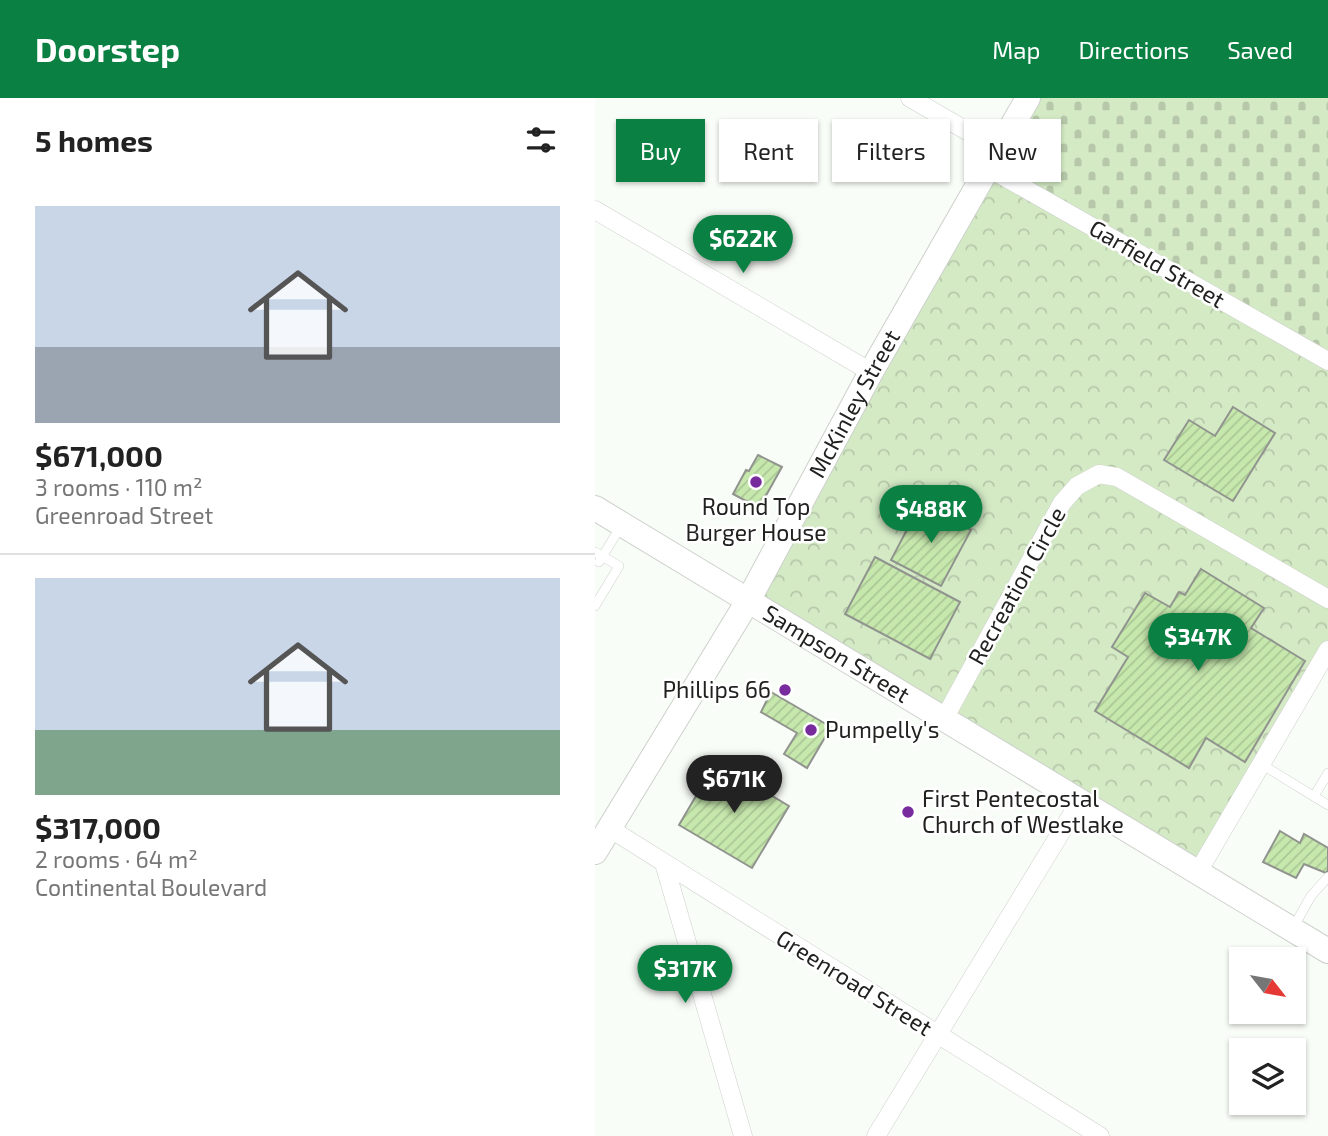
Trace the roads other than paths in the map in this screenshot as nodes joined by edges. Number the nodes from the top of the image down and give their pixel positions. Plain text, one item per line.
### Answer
1 (909, 98) edge
2 (1028, 98) edge
3 (1015, 119) edge
4 (964, 138) edge
5 (978, 182) edge
6 (1032, 182) edge
7 (595, 210) edge
8 (1328, 361) edge
9 (870, 372) junction
10 (595, 508) edge
11 (622, 525) junction
12 (599, 556) edge
13 (1328, 599) edge
14 (748, 601) junction
15 (595, 606) edge
16 (1328, 650) edge
17 (944, 719) junction
18 (1261, 764) junction
19 (1328, 773) edge
20 (1314, 796) junction
21 (1080, 801) junction
22 (1328, 805) edge
23 (609, 828) junction
24 (595, 852) edge
25 (664, 863) junction
26 (1198, 872) junction
27 (1328, 877) edge
28 (1292, 929) junction
29 (1328, 951) edge
30 (938, 1036) junction
31 (743, 1136) edge
32 (877, 1136) edge
33 (1100, 1136) edge

1 - 4 street, Garfield Street
2 - 3 main road, McKinley Street
5 - 9 main road, McKinley Street
6 - 8 street, Garfield Street
7 - 9 street
9 - 14 main road, McKinley Street
10 - 11 main road, Sampson Street
11 - 12 lane
11 - 14 main road, Sampson Street
12 - 15 lane
13 - 17 street, Recreation Circle
14 - 17 main road, Sampson Street
14 - 23 main road, McKinley Street
16 - 18 street
17 - 21 main road, Sampson Street
18 - 20 lane
18 - 26 street
19 - 20 lane
20 - 22 lane
21 - 26 main road, Sampson Street
21 - 30 street
23 - 24 main road, McKinley Street
23 - 25 street, Greenroad Street
25 - 30 street, Greenroad Street
25 - 31 street
26 - 28 main road, Sampson Street
27 - 28 lane
28 - 29 main road, Sampson Street
30 - 32 street
30 - 33 street, Greenroad Street

